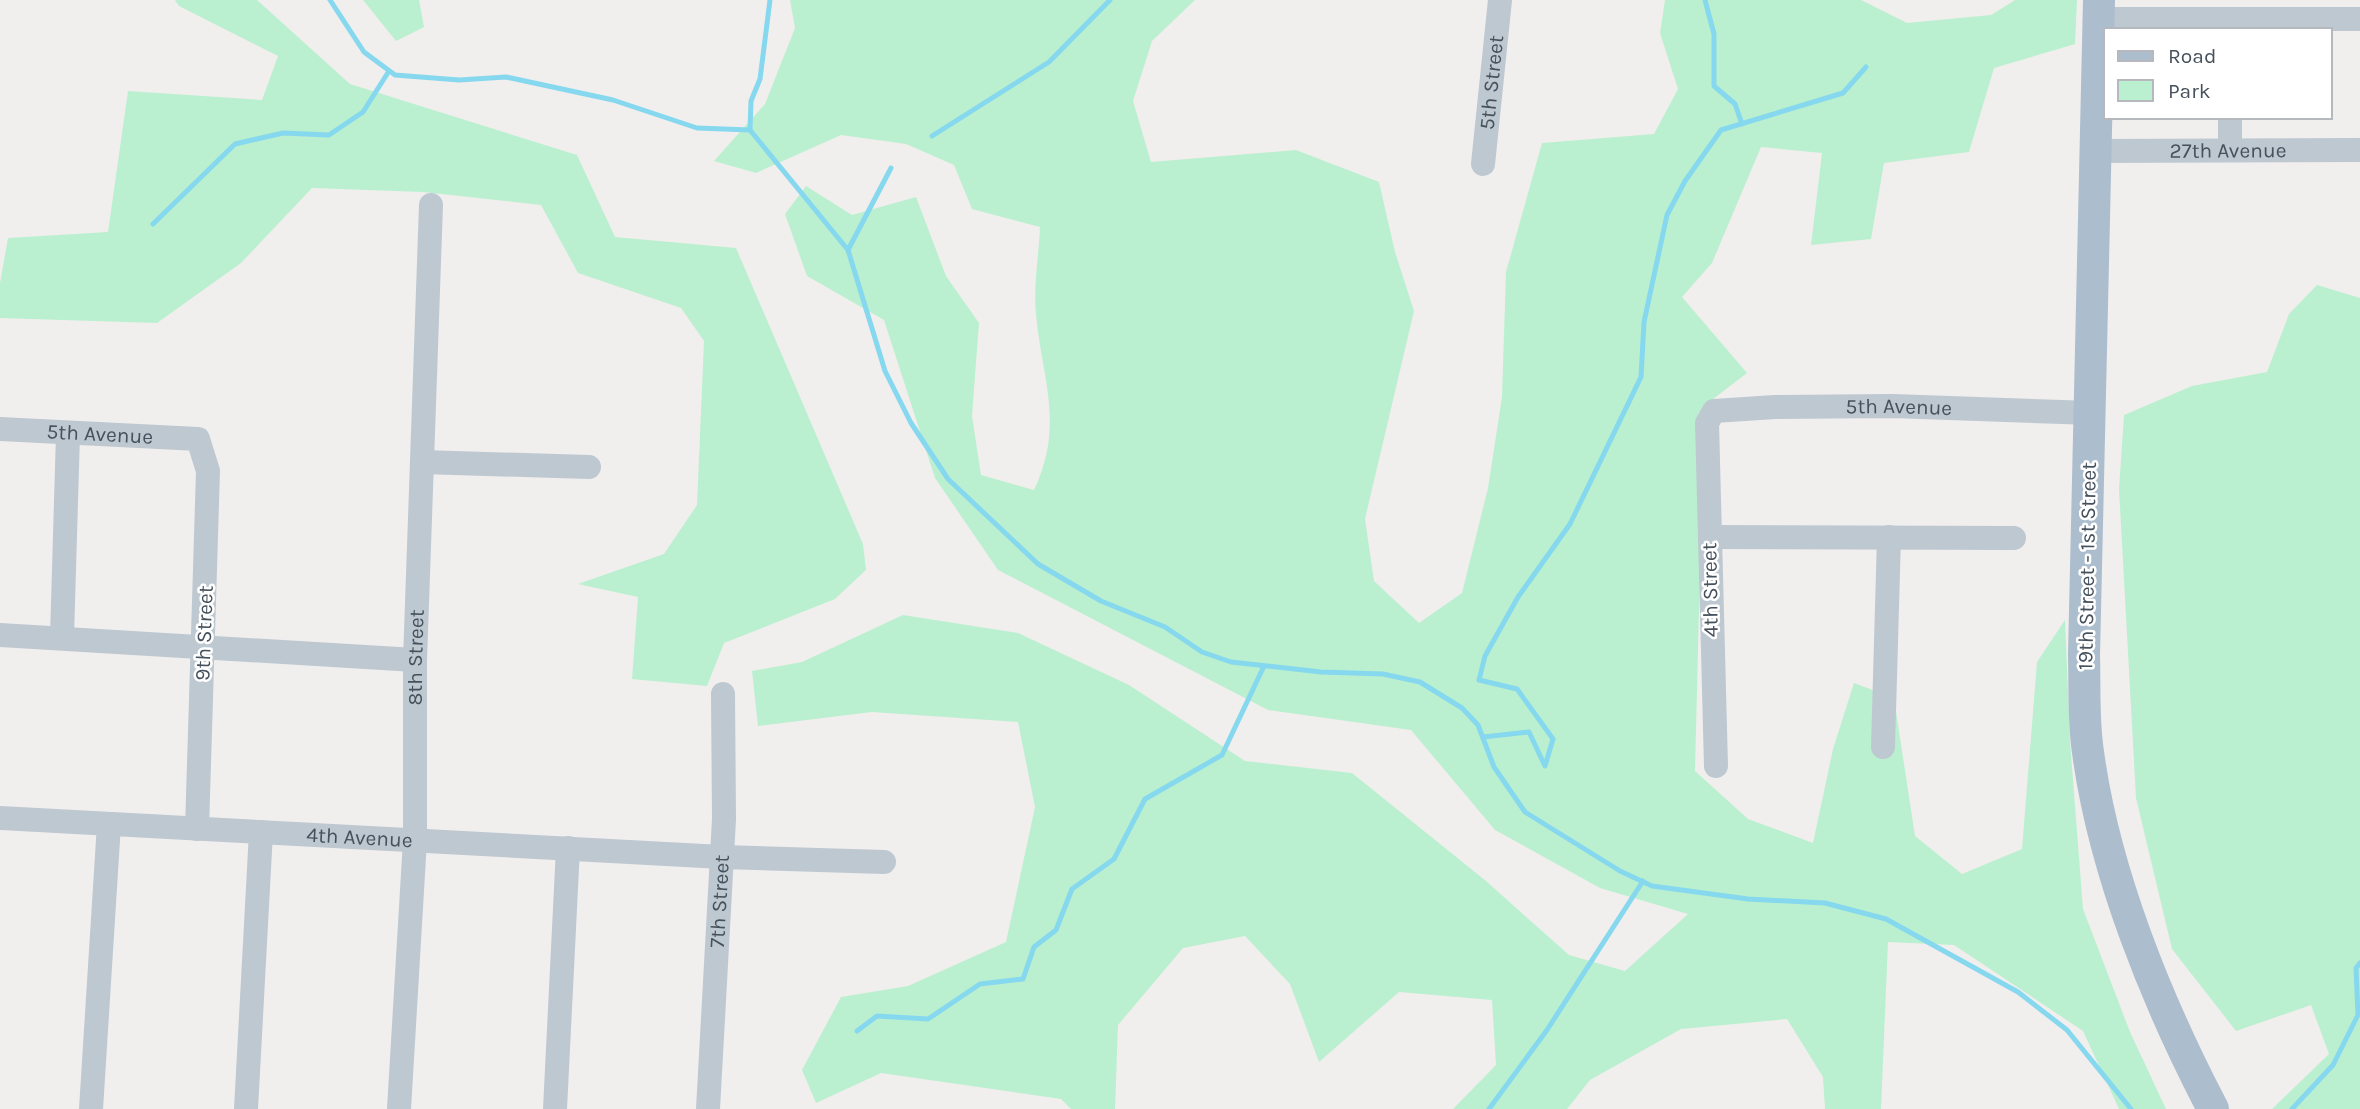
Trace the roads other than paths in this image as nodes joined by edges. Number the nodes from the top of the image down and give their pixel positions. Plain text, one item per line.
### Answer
1 (1500, 0) edge
2 (2099, 9) edge
3 (2231, 16) edge
4 (2360, 19) edge
5 (2230, 119) edge
6 (2230, 149) junction
7 (2360, 150) edge
8 (2097, 151) junction
9 (1483, 164) dead end
10 (430, 205) dead end
11 (2092, 413) junction
12 (1710, 416) joint
13 (0, 429) edge
14 (68, 434) junction
15 (198, 439) joint
16 (422, 462) junction
17 (589, 467) dead end
18 (1710, 537) junction
19 (1889, 537) junction
20 (2014, 538) dead end
21 (0, 635) edge
22 (62, 637) junction
23 (204, 649) junction
24 (415, 660) junction
25 (723, 694) dead end
26 (1883, 747) dead end
27 (1716, 765) dead end
28 (0, 818) edge
29 (109, 824) junction
30 (197, 829) junction
31 (261, 832) junction
32 (415, 839) junction
33 (568, 848) junction
34 (722, 857) junction
35 (884, 862) dead end
36 (91, 1109) edge
37 (246, 1109) edge
38 (399, 1109) edge
39 (555, 1109) edge
40 (708, 1109) edge
41 (2213, 1109) edge

1 - 9 street, 5th Street
2 - 3 street
2 - 8 main road, 19th Street - 1st Street
3 - 4 street
5 - 6 street
6 - 7 street, 27th Avenue
6 - 8 street, 27th Avenue
8 - 11 main road, 19th Street - 1st Street
10 - 16 street, 8th Street
11 - 12 street, 5th Avenue
11 - 41 main road, 19th Street - 1st Street
12 - 18 street, 4th Street
13 - 14 street, 5th Avenue
14 - 15 street, 5th Avenue
14 - 22 street
15 - 23 street, 9th Street
16 - 17 street
16 - 24 street, 8th Street
18 - 19 street
18 - 27 street, 4th Street
19 - 20 street
19 - 26 street
21 - 22 street
22 - 23 street
23 - 24 street
23 - 30 street, 9th Street
24 - 32 street, 8th Street
25 - 34 street, 7th Street
28 - 29 street, 4th Avenue
29 - 30 street, 4th Avenue
29 - 36 street
30 - 31 street, 4th Avenue
31 - 32 street, 4th Avenue
31 - 37 street
32 - 33 street, 4th Avenue
32 - 38 street, 8th Street
33 - 34 street, 4th Avenue
33 - 39 street
34 - 35 street, 4th Avenue
34 - 40 street, 7th Street

